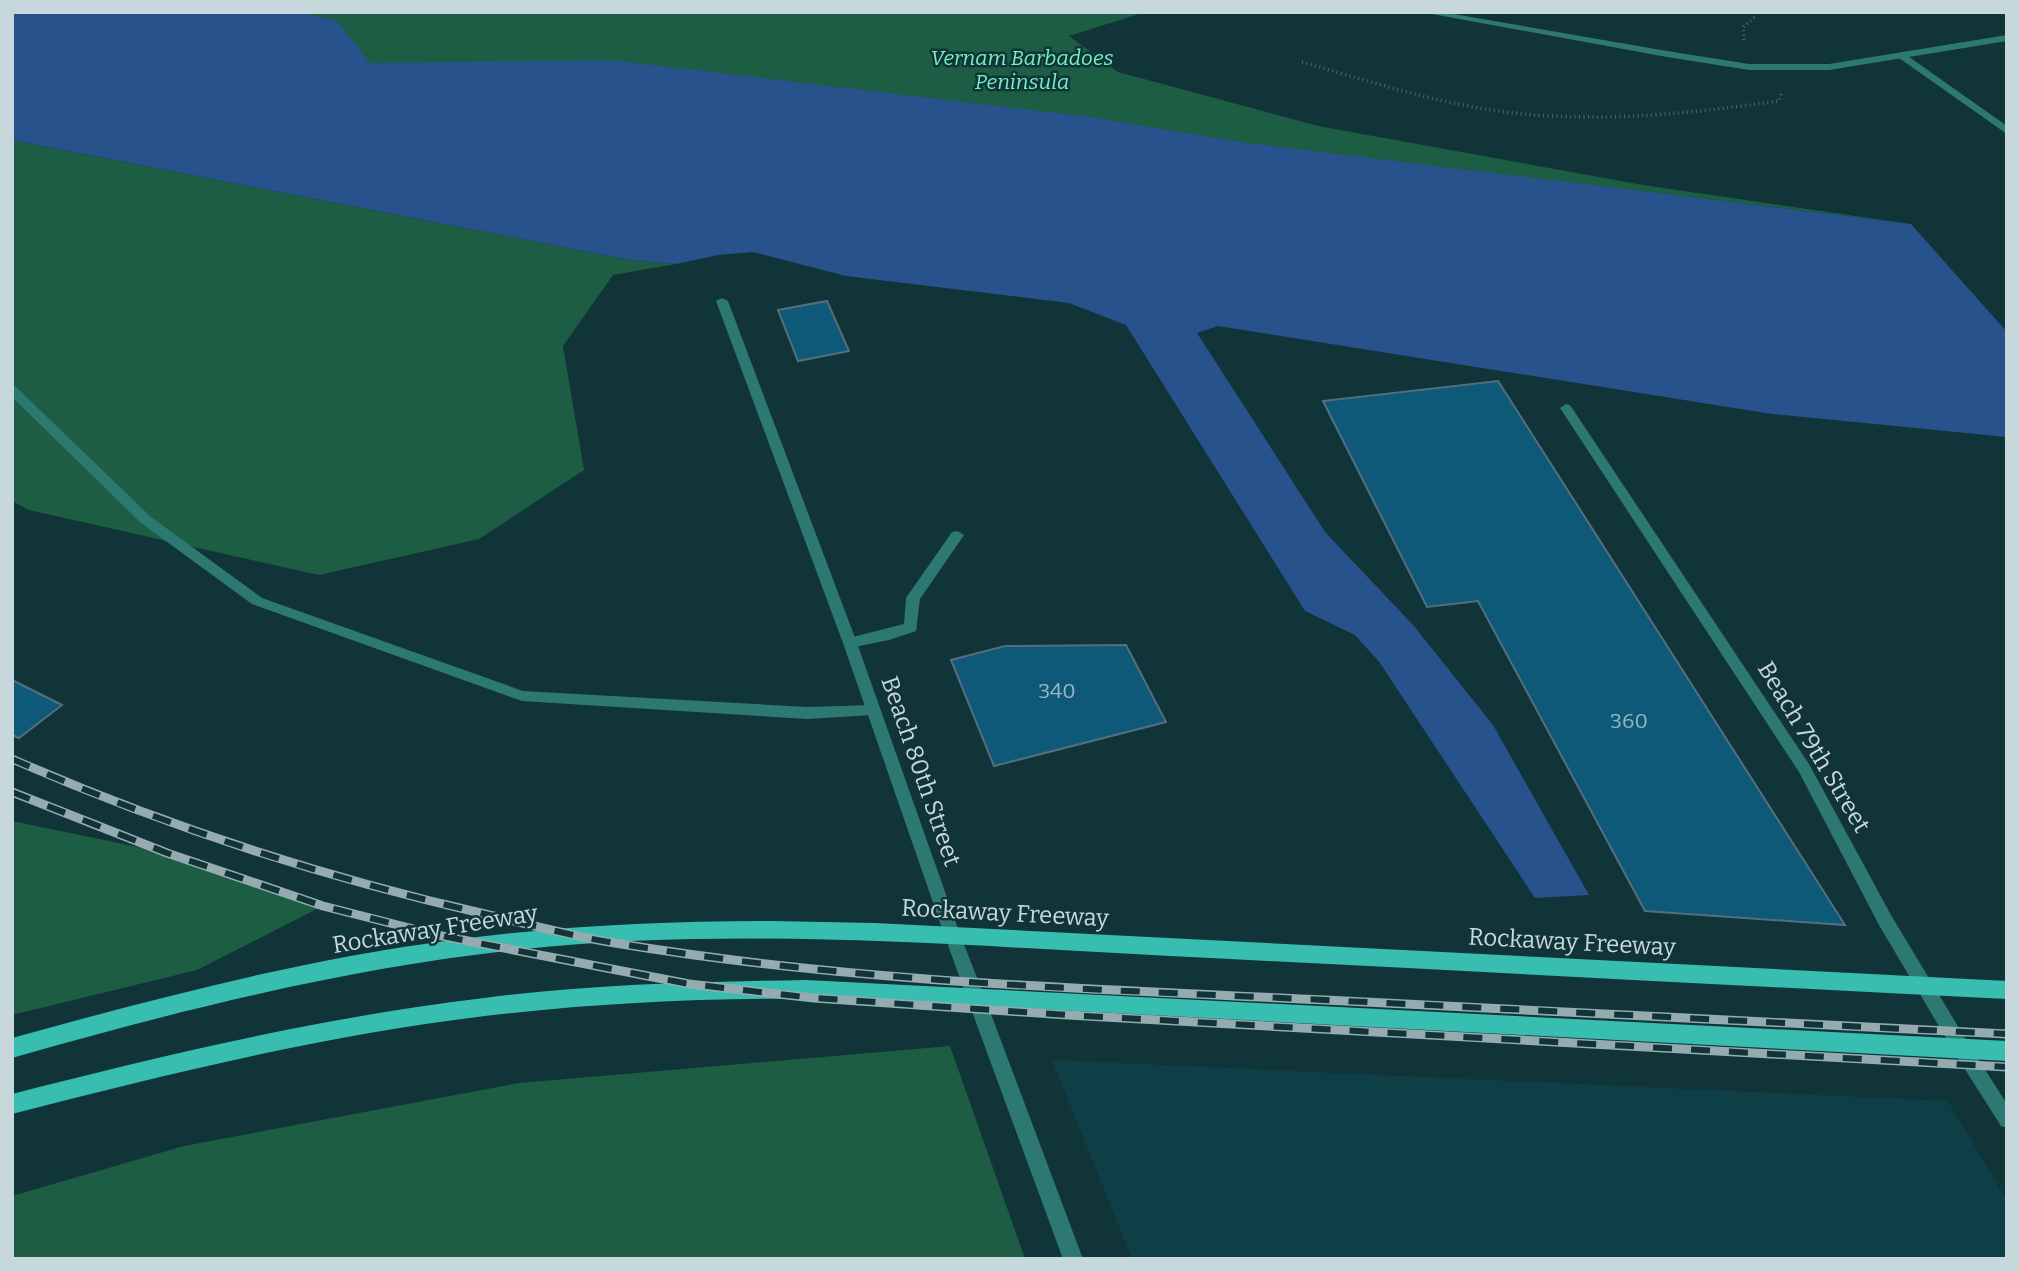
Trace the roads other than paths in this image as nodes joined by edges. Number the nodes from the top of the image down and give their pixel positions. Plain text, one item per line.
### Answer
1 (1425, 12) edge
2 (2006, 38) edge
3 (1902, 56) junction
4 (2007, 131) edge
5 (722, 301) dead end
6 (12, 390) edge
7 (1566, 408) dead end
8 (957, 535) dead end
9 (850, 643) junction
10 (873, 710) junction
11 (953, 937) junction
12 (1923, 986) junction
13 (2007, 989) edge
14 (975, 998) junction
15 (12, 1048) edge
16 (1962, 1049) junction
17 (2007, 1051) edge
18 (12, 1104) edge
19 (2007, 1120) edge
20 (1073, 1259) edge

1 - 3 street
2 - 3 street
3 - 4 street
5 - 9 street, Beach 80th Street
6 - 10 street
7 - 12 street, Beach 79th Street
8 - 9 street
9 - 10 street, Beach 80th Street
10 - 11 street, Beach 80th Street
11 - 12 main road, Rockaway Freeway
11 - 14 street, Beach 80th Street
11 - 15 main road, Rockaway Freeway
12 - 13 main road, Rockaway Freeway
12 - 16 street, Beach 79th Street
14 - 16 main road
14 - 18 main road
14 - 20 street, Beach 80th Street
16 - 17 main road
16 - 19 street, Beach 79th Street

